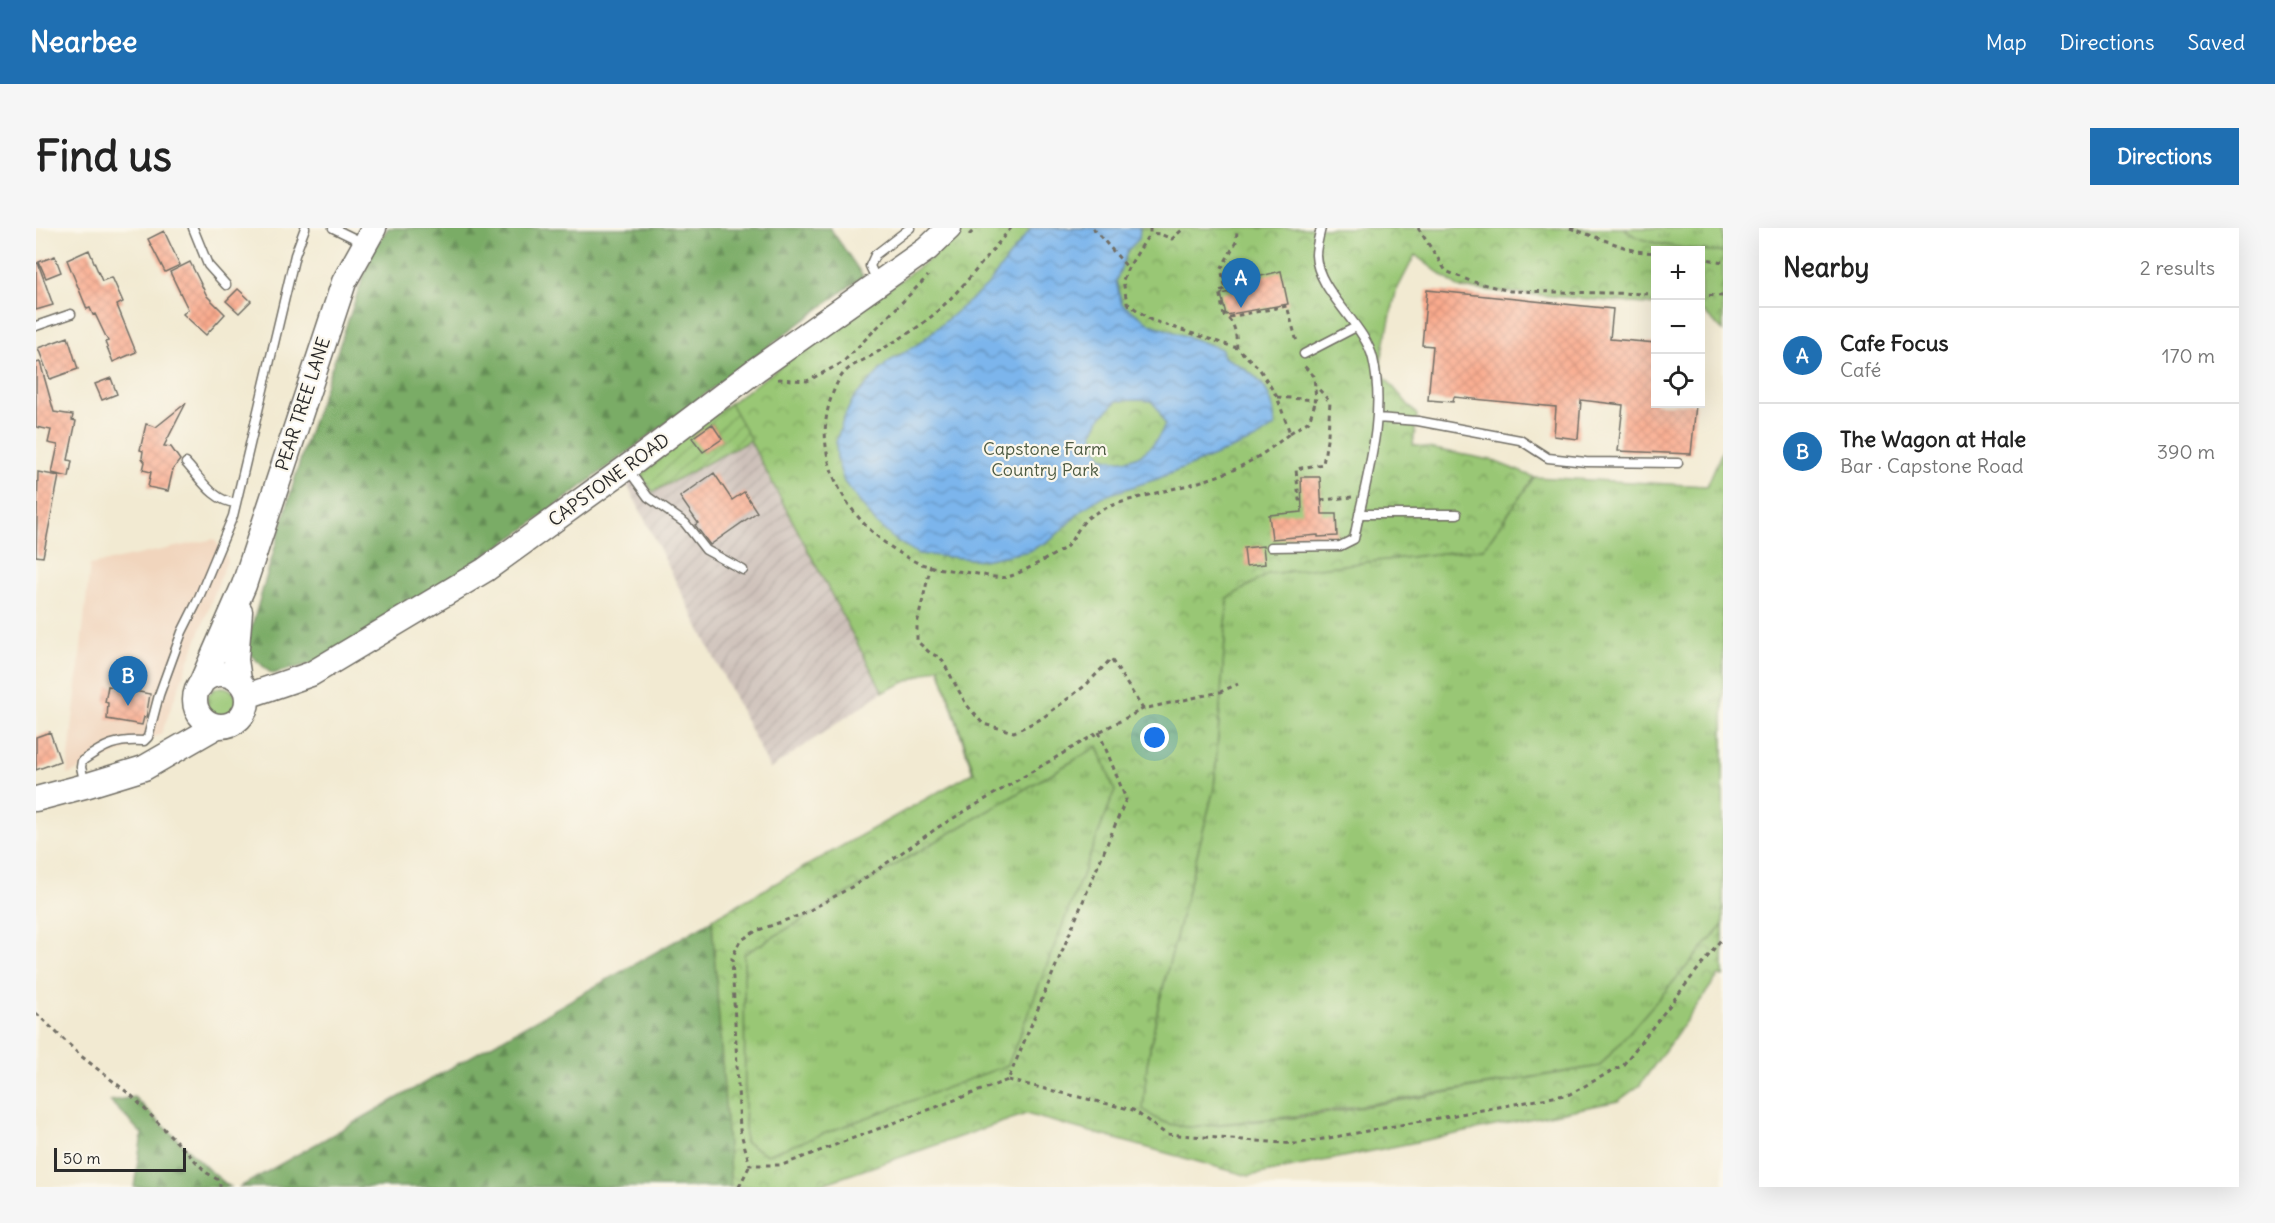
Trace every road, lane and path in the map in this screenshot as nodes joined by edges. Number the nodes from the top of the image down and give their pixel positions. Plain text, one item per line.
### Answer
1 (192, 228) edge
2 (305, 228) edge
3 (333, 228) edge
4 (910, 228) edge
5 (976, 228) edge
6 (1011, 228) edge
7 (1093, 228) edge
8 (1150, 228) edge
9 (1184, 228) edge
10 (1321, 228) edge
11 (1418, 228) edge
12 (1570, 228) edge
13 (1583, 228) edge
14 (1237, 231) dead end
15 (958, 232) edge
16 (1580, 232) junction
17 (1149, 233) junction
18 (369, 236) edge
19 (1651, 253) edge
20 (1705, 259) edge
21 (1723, 262) edge
22 (1128, 268) junction
23 (933, 270) dead end
24 (226, 285) dead end
25 (878, 285) junction
26 (1651, 294) edge
27 (1705, 295) edge
28 (1723, 296) edge
29 (71, 314) dead end
30 (1228, 317) junction
31 (36, 326) edge
32 (1356, 327) junction
33 (1298, 345) dead end
34 (1237, 348) junction
35 (1304, 354) dead end
36 (1303, 365) dead end
37 (757, 369) junction
38 (1315, 384) junction
39 (1277, 397) junction
40 (1316, 400) junction
41 (1377, 418) junction
42 (1290, 433) junction
43 (186, 463) dead end
44 (1678, 463) dead end
45 (626, 468) junction
46 (1362, 497) junction
47 (1301, 500) dead end
48 (1321, 500) dead end
49 (236, 503) junction
50 (1359, 514) junction
51 (1457, 514) dead end
52 (1271, 547) dead end
53 (931, 565) junction
54 (743, 570) dead end
55 (244, 585) junction
56 (1238, 684) dead end
57 (243, 688) junction
58 (197, 694) junction
59 (1143, 709) junction
60 (217, 726) junction
61 (1099, 732) junction
62 (157, 762) junction
63 (85, 786) junction
64 (36, 799) edge
65 (1723, 938) edge
66 (36, 1013) edge
67 (1008, 1080) junction
68 (750, 1165) junction
69 (220, 1187) edge
70 (739, 1187) edge

1 - 24 lane
2 - 49 lane
3 - 18 lane
4 - 25 lane
5 - 15 path
6 - 53 path
7 - 22 path
8 - 17 path
9 - 17 path
10 - 32 lane
11 - 26 path
12 - 16 path
13 - 16 path
14 - 30 path
15 - 25 street, CAPSTONE ROAD
16 - 19 path
17 - 22 path
18 - 55 street, PEAR TREE LANE
20 - 21 path
22 - 34 path
23 - 37 path
25 - 37 street, CAPSTONE ROAD
27 - 28 path
29 - 31 lane
30 - 33 path
30 - 34 path
32 - 35 lane
32 - 41 lane
34 - 39 path
36 - 38 path
37 - 45 street, CAPSTONE ROAD
38 - 40 path
38 - 47 path
39 - 40 path
39 - 42 path
40 - 42 path
41 - 44 lane
41 - 46 lane
42 - 53 path
43 - 49 lane
45 - 54 lane
45 - 57 street, CAPSTONE ROAD
46 - 48 path
46 - 50 lane
49 - 63 lane
50 - 51 lane
50 - 52 lane
53 - 59 path
55 - 57 street, PEAR TREE LANE
55 - 58 street, PEAR TREE LANE
56 - 59 path
57 - 58 street
57 - 60 street
58 - 60 street
58 - 62 street
59 - 61 path
60 - 62 street
61 - 67 path
61 - 68 path
62 - 63 street
63 - 64 street
65 - 67 path
66 - 69 path
67 - 68 path
68 - 70 path

